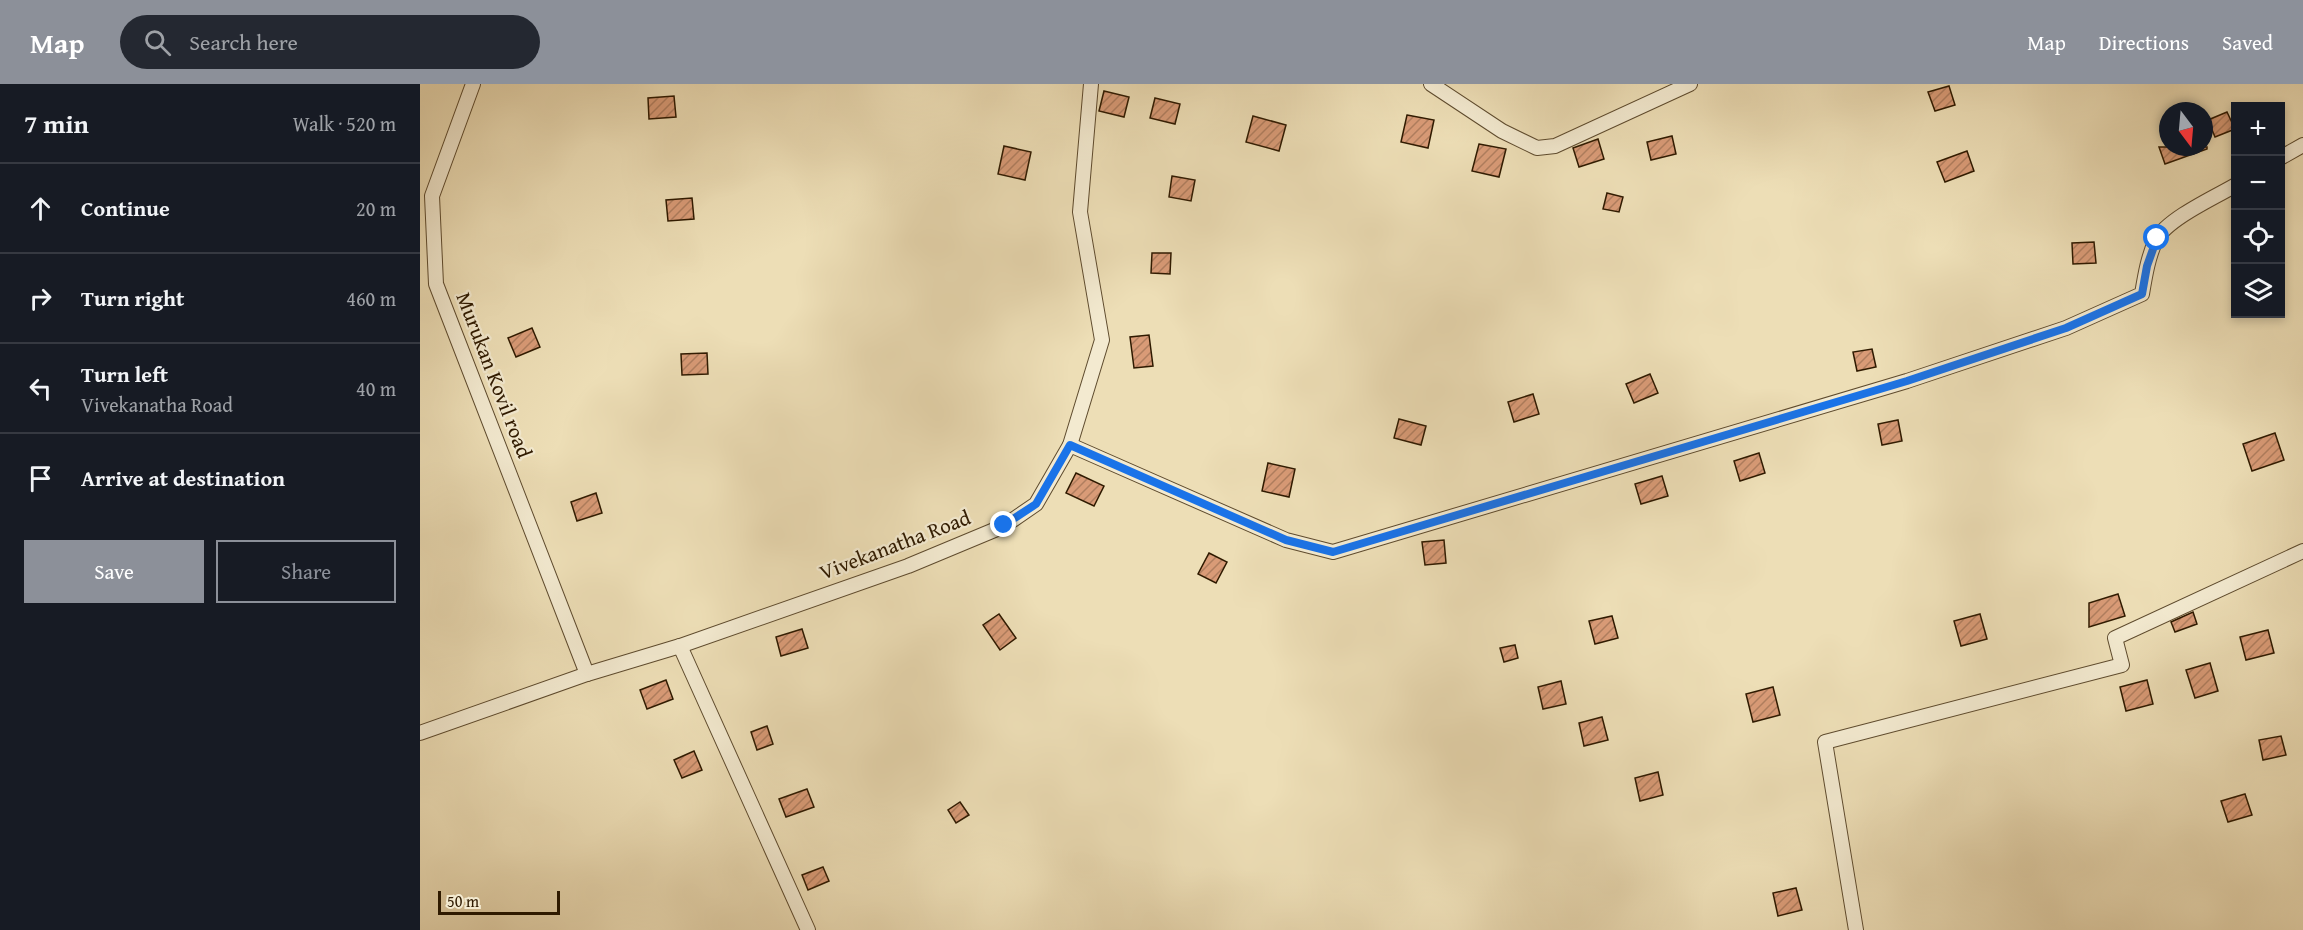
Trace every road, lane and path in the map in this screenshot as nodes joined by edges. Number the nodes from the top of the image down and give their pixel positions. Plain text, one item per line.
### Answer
1 (473, 84) edge
2 (1091, 84) edge
3 (1431, 84) edge
4 (1690, 84) edge
5 (2303, 145) edge
6 (2284, 156) edge
7 (2231, 187) edge
8 (1070, 445) junction
9 (2303, 551) edge
10 (680, 646) junction
11 (587, 674) junction
12 (420, 733) edge
13 (808, 930) edge
14 (1856, 930) edge

1 - 11 street, Murukan Kovil road
2 - 8 street, Vivekanatha Road
3 - 4 street
5 - 6 street
7 - 8 street
8 - 10 street, Vivekanatha Road
9 - 14 street
10 - 11 street, Vivekanatha Road
10 - 13 street
11 - 12 street, Vivekanatha Road

